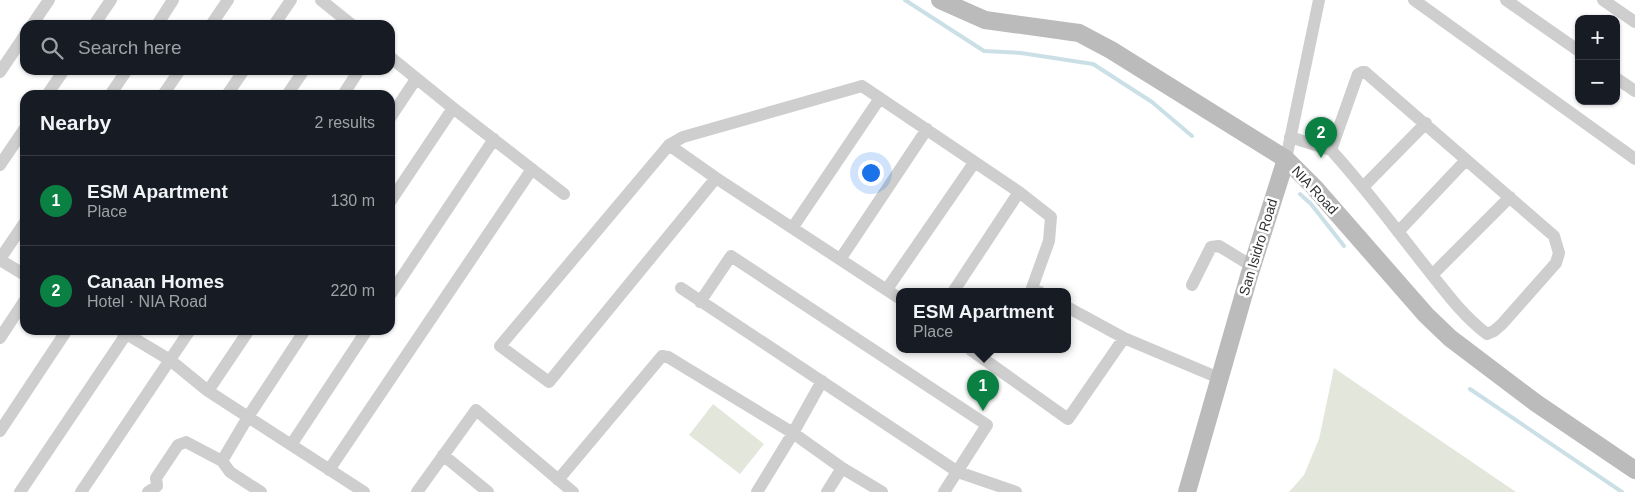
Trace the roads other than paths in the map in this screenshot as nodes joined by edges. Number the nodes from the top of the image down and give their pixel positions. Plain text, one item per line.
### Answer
1 (49, 0) edge
2 (111, 0) edge
3 (173, 0) edge
4 (228, 0) edge
5 (291, 0) edge
6 (321, 0) edge
7 (940, 0) edge
8 (1319, 0) edge
9 (1414, 0) edge
10 (1506, 0) edge
11 (1603, 0) edge
12 (35, 20) edge
13 (97, 20) edge
14 (160, 20) edge
15 (214, 20) edge
16 (277, 20) edge
17 (337, 20) edge
18 (1635, 22) edge
19 (20, 42) edge
20 (1575, 48) edge
21 (395, 61) edge
22 (0, 72) edge
23 (61, 75) edge
24 (124, 75) edge
25 (177, 75) edge
26 (241, 75) edge
27 (301, 75) edge
28 (356, 75) edge
29 (416, 79) junction
30 (1620, 81) edge
31 (50, 90) edge
32 (113, 90) edge
33 (166, 90) edge
34 (230, 90) edge
35 (290, 90) edge
36 (346, 90) edge
37 (1635, 91) edge
38 (880, 98) junction
39 (453, 108) junction
40 (395, 110) edge
41 (1426, 123) junction
42 (927, 129) junction
43 (20, 135) edge
44 (1290, 137) junction
45 (494, 139) junction
46 (669, 144) junction
47 (1331, 150) junction
48 (1634, 157) edge
49 (1286, 159) junction
50 (1466, 160) junction
51 (974, 163) junction
52 (0, 165) edge
53 (532, 169) junction
54 (716, 178) junction
55 (1364, 186) junction
56 (1019, 192) junction
57 (564, 194) dead end
58 (395, 195) edge
59 (1510, 197) junction
60 (793, 227) junction
61 (20, 230) edge
62 (1398, 232) junction
63 (841, 258) junction
64 (0, 260) edge
65 (1252, 266) junction
66 (20, 271) edge
67 (1432, 275) junction
68 (1192, 285) dead end
69 (395, 288) edge
70 (681, 288) dead end
71 (956, 288) edge
72 (1035, 288) edge
73 (887, 289) junction
74 (896, 296) edge
75 (700, 302) junction
76 (20, 308) edge
77 (1071, 309) edge
78 (64, 335) edge
79 (122, 335) edge
80 (131, 335) edge
81 (187, 335) edge
82 (245, 335) edge
83 (302, 335) edge
84 (364, 335) edge
85 (0, 338) edge
86 (1124, 338) junction
87 (984, 354) edge
88 (170, 360) junction
89 (1219, 378) junction
90 (822, 382) junction
91 (208, 391) junction
92 (248, 417) junction
93 (0, 431) edge
94 (793, 433) junction
95 (291, 445) junction
96 (443, 455) junction
97 (222, 461) junction
98 (842, 468) junction
99 (330, 470) junction
100 (1635, 470) edge
101 (958, 472) junction
102 (558, 480) junction
103 (157, 490) edge
104 (20, 492) edge
105 (81, 492) edge
106 (260, 492) edge
107 (364, 492) edge
108 (417, 492) edge
109 (488, 492) edge
110 (573, 492) edge
111 (757, 492) edge
112 (827, 492) edge
113 (882, 492) edge
114 (944, 492) edge
115 (1016, 492) edge
116 (1187, 492) edge

1 - 12 street
2 - 13 street
3 - 14 street
4 - 15 street
5 - 16 street
6 - 17 street
7 - 49 street, NIA Road
8 - 44 street, San Isidro Road
9 - 48 street
10 - 20 street
11 - 18 street
19 - 22 street
21 - 29 street
23 - 31 street
24 - 32 street
25 - 33 street
26 - 34 street
27 - 35 street
28 - 36 street
29 - 39 street
29 - 40 street
30 - 37 street
38 - 42 street
38 - 46 street
38 - 60 street
39 - 45 street
39 - 58 street
41 - 47 street
41 - 50 street
41 - 55 street
42 - 51 street
42 - 63 street
43 - 52 street
44 - 47 street
44 - 49 street, San Isidro Road
45 - 53 street
45 - 69 street
46 - 54 street
46 - 54 street
47 - 55 street
49 - 65 street, San Isidro Road
49 - 100 street, NIA Road
50 - 59 street
50 - 62 street
51 - 56 street
51 - 73 street
53 - 57 street
53 - 99 street
54 - 60 street
55 - 62 street
56 - 71 street
56 - 72 street
59 - 67 street
59 - 67 street
60 - 63 street
61 - 64 street
62 - 67 street
63 - 73 street
64 - 66 street
65 - 68 street
65 - 89 street, San Isidro Road
70 - 75 street
73 - 74 street
75 - 90 street
75 - 101 street
76 - 85 street
77 - 86 street
78 - 93 street
79 - 104 street
80 - 88 street
81 - 88 street
82 - 91 street
83 - 92 street
84 - 95 street
86 - 87 street
86 - 89 street
88 - 91 street
88 - 105 street
89 - 116 street, San Isidro Road
90 - 94 street
90 - 101 street
91 - 92 street
92 - 95 street
92 - 97 street
94 - 98 street
94 - 102 street
94 - 111 street
95 - 99 street
96 - 102 street
96 - 108 street
96 - 109 street
97 - 103 street
97 - 106 street
98 - 112 street
98 - 113 street
99 - 107 street
101 - 114 street
101 - 115 street
102 - 110 street

